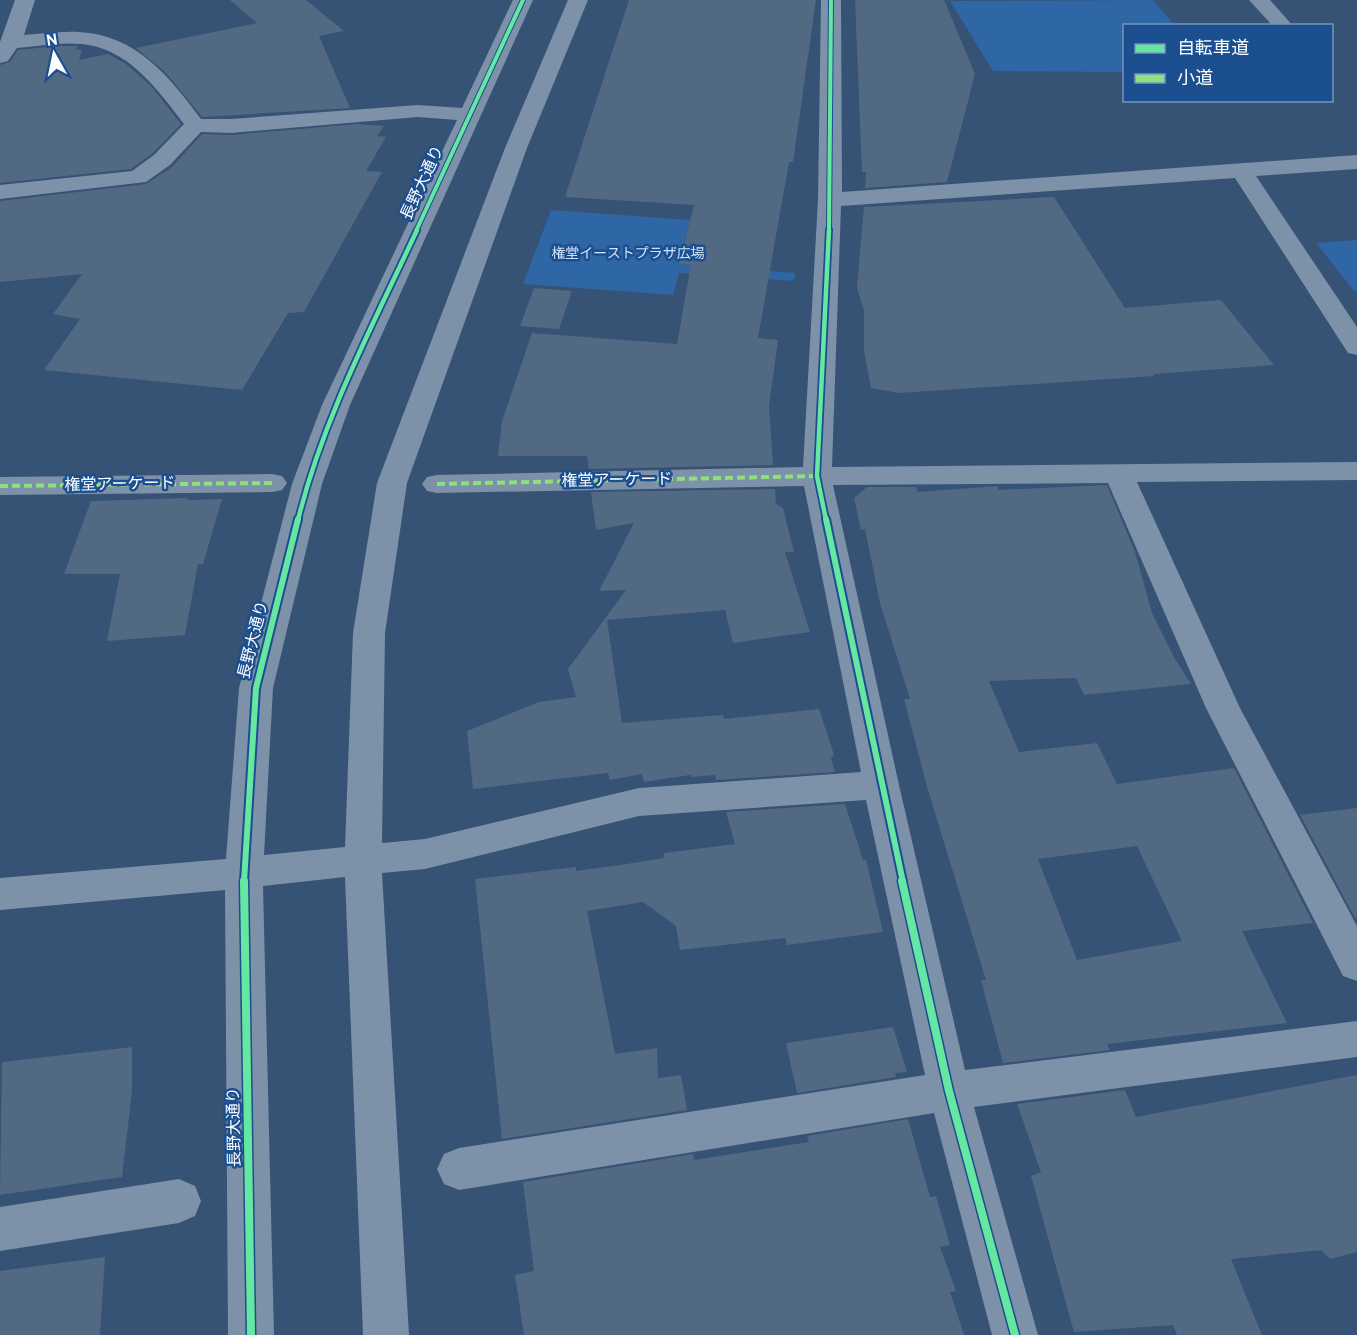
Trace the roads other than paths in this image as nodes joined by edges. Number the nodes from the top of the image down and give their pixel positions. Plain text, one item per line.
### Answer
1 (25, 0) edge
2 (523, 0) edge
3 (578, 0) edge
4 (831, 0) edge
5 (1259, 0) edge
6 (1282, 24) edge
7 (5, 51) edge
8 (469, 115) junction
9 (195, 125) junction
10 (1357, 162) edge
11 (1240, 170) junction
12 (0, 192) edge
13 (830, 200) junction
14 (1357, 347) edge
15 (1357, 471) edge
16 (1119, 474) junction
17 (817, 476) junction
18 (272, 483) dead end
19 (449, 484) dead end
20 (0, 486) edge
21 (880, 785) junction
22 (363, 861) junction
23 (244, 872) junction
24 (0, 894) edge
25 (1357, 964) edge
26 (1357, 1039) edge
27 (949, 1091) junction
28 (459, 1169) dead end
29 (179, 1200) dead end
30 (0, 1229) edge
31 (251, 1335) edge
32 (386, 1335) edge
33 (1015, 1335) edge

1 - 7 street
2 - 8 street, 長野大通り
3 - 22 street
4 - 13 street
5 - 6 street
7 - 9 street
8 - 9 street
8 - 23 street, 長野大通り
9 - 12 street
10 - 11 street
11 - 13 street
11 - 14 street
13 - 17 street
15 - 16 street, 権堂アーケード
16 - 17 street, 権堂アーケード
16 - 25 street
17 - 19 street, 権堂アーケード
17 - 21 street
18 - 20 street, 権堂アーケード
21 - 22 street
21 - 27 street
22 - 23 street
22 - 32 street
23 - 24 street
23 - 31 street, 長野大通り
26 - 27 street
27 - 28 street
27 - 33 street
29 - 30 street

